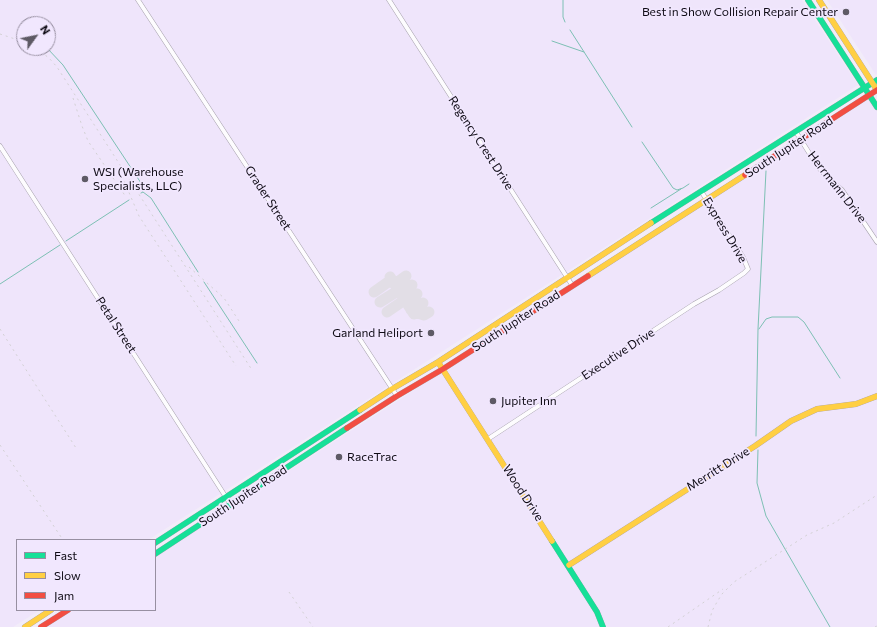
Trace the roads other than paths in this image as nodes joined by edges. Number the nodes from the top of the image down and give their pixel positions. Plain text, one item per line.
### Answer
1 (138, 0) edge
2 (389, 0) edge
3 (809, 0) edge
4 (819, 0) edge
5 (875, 82) edge
6 (865, 87) junction
7 (877, 90) edge
8 (870, 94) junction
9 (877, 107) edge
10 (796, 132) junction
11 (801, 139) junction
12 (0, 146) edge
13 (701, 191) junction
14 (706, 199) junction
15 (650, 225) junction
16 (654, 232) junction
17 (877, 242) edge
18 (748, 269) joint
19 (568, 279) junction
20 (572, 285) junction
21 (438, 362) junction
22 (443, 369) junction
23 (392, 389) junction
24 (397, 396) junction
25 (877, 396) edge
26 (488, 438) junction
27 (226, 497) junction
28 (231, 505) junction
29 (175, 530) junction
30 (181, 537) junction
31 (156, 542) edge
32 (156, 553) edge
33 (569, 565) junction
34 (50, 611) edge
35 (66, 611) edge
36 (25, 627) edge
37 (41, 627) edge
38 (602, 627) edge

1 - 23 street, Grader Street
2 - 19 street, Regency Crest Drive
3 - 6 main road
4 - 5 main road
5 - 6 main road, South Jupiter Road
5 - 7 main road
6 - 8 main road
6 - 10 main road, South Jupiter Road
7 - 8 main road, South Jupiter Road
8 - 9 main road
8 - 11 main road, South Jupiter Road
10 - 11 street, Herrmann Drive
10 - 13 main road, South Jupiter Road
11 - 14 main road, South Jupiter Road
11 - 17 street, Herrmann Drive
12 - 27 street, Petal Street
13 - 14 street, Express Drive
13 - 15 main road, South Jupiter Road
14 - 16 main road, South Jupiter Road
14 - 18 street, Express Drive
15 - 16 main road
15 - 19 main road, South Jupiter Road
16 - 20 main road, South Jupiter Road
18 - 26 street, Executive Drive
19 - 20 street, Regency Crest Drive
19 - 21 main road, South Jupiter Road
20 - 22 main road, South Jupiter Road
21 - 22 main road, Wood Drive
21 - 23 main road, South Jupiter Road
22 - 24 main road, South Jupiter Road
22 - 26 main road, Wood Drive
23 - 24 street, Grader Street
23 - 27 main road, South Jupiter Road
24 - 28 main road, South Jupiter Road
25 - 33 main road, Merritt Drive
26 - 33 main road, Wood Drive
27 - 28 street, Petal Street
27 - 29 main road, South Jupiter Road
28 - 30 main road, South Jupiter Road
29 - 30 main road
29 - 31 main road, South Jupiter Road
30 - 32 main road, South Jupiter Road
33 - 38 main road, Wood Drive
34 - 36 main road
35 - 37 main road

